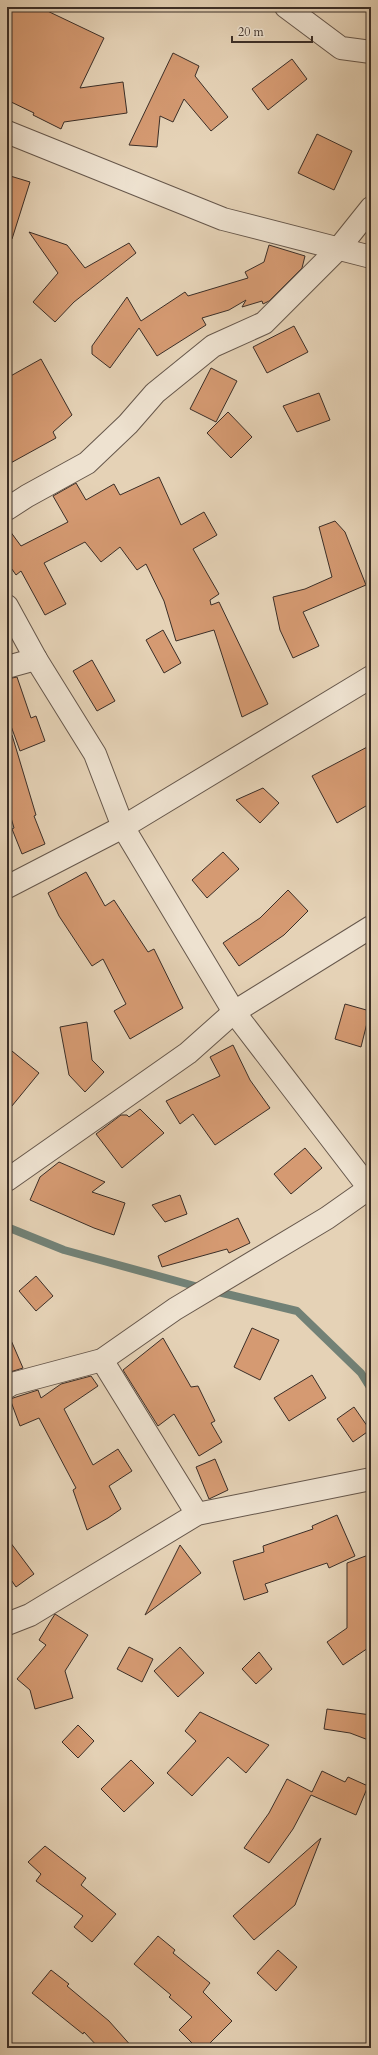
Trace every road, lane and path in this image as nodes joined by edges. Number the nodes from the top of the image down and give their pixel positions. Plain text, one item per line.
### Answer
1 (286, 7) edge
2 (371, 52) edge
3 (7, 132) edge
4 (371, 208) edge
5 (339, 248) junction
6 (371, 257) edge
7 (7, 509) edge
8 (7, 606) edge
9 (36, 659) junction
10 (7, 667) edge
11 (371, 677) edge
12 (123, 827) junction
13 (7, 887) edge
14 (371, 926) edge
15 (234, 1012) junction
16 (7, 1180) edge
17 (370, 1188) edge
18 (102, 1360) junction
19 (7, 1387) edge
20 (371, 1480) edge
21 (197, 1514) junction
22 (7, 1624) edge

1 - 2 street
3 - 5 street
4 - 5 street
5 - 6 street
5 - 7 street
8 - 9 street
9 - 10 street
9 - 12 street
11 - 12 street
12 - 13 street
12 - 15 street
14 - 15 street
15 - 16 street
15 - 17 street
17 - 18 street
18 - 19 street
18 - 21 street
20 - 21 street
21 - 22 street

